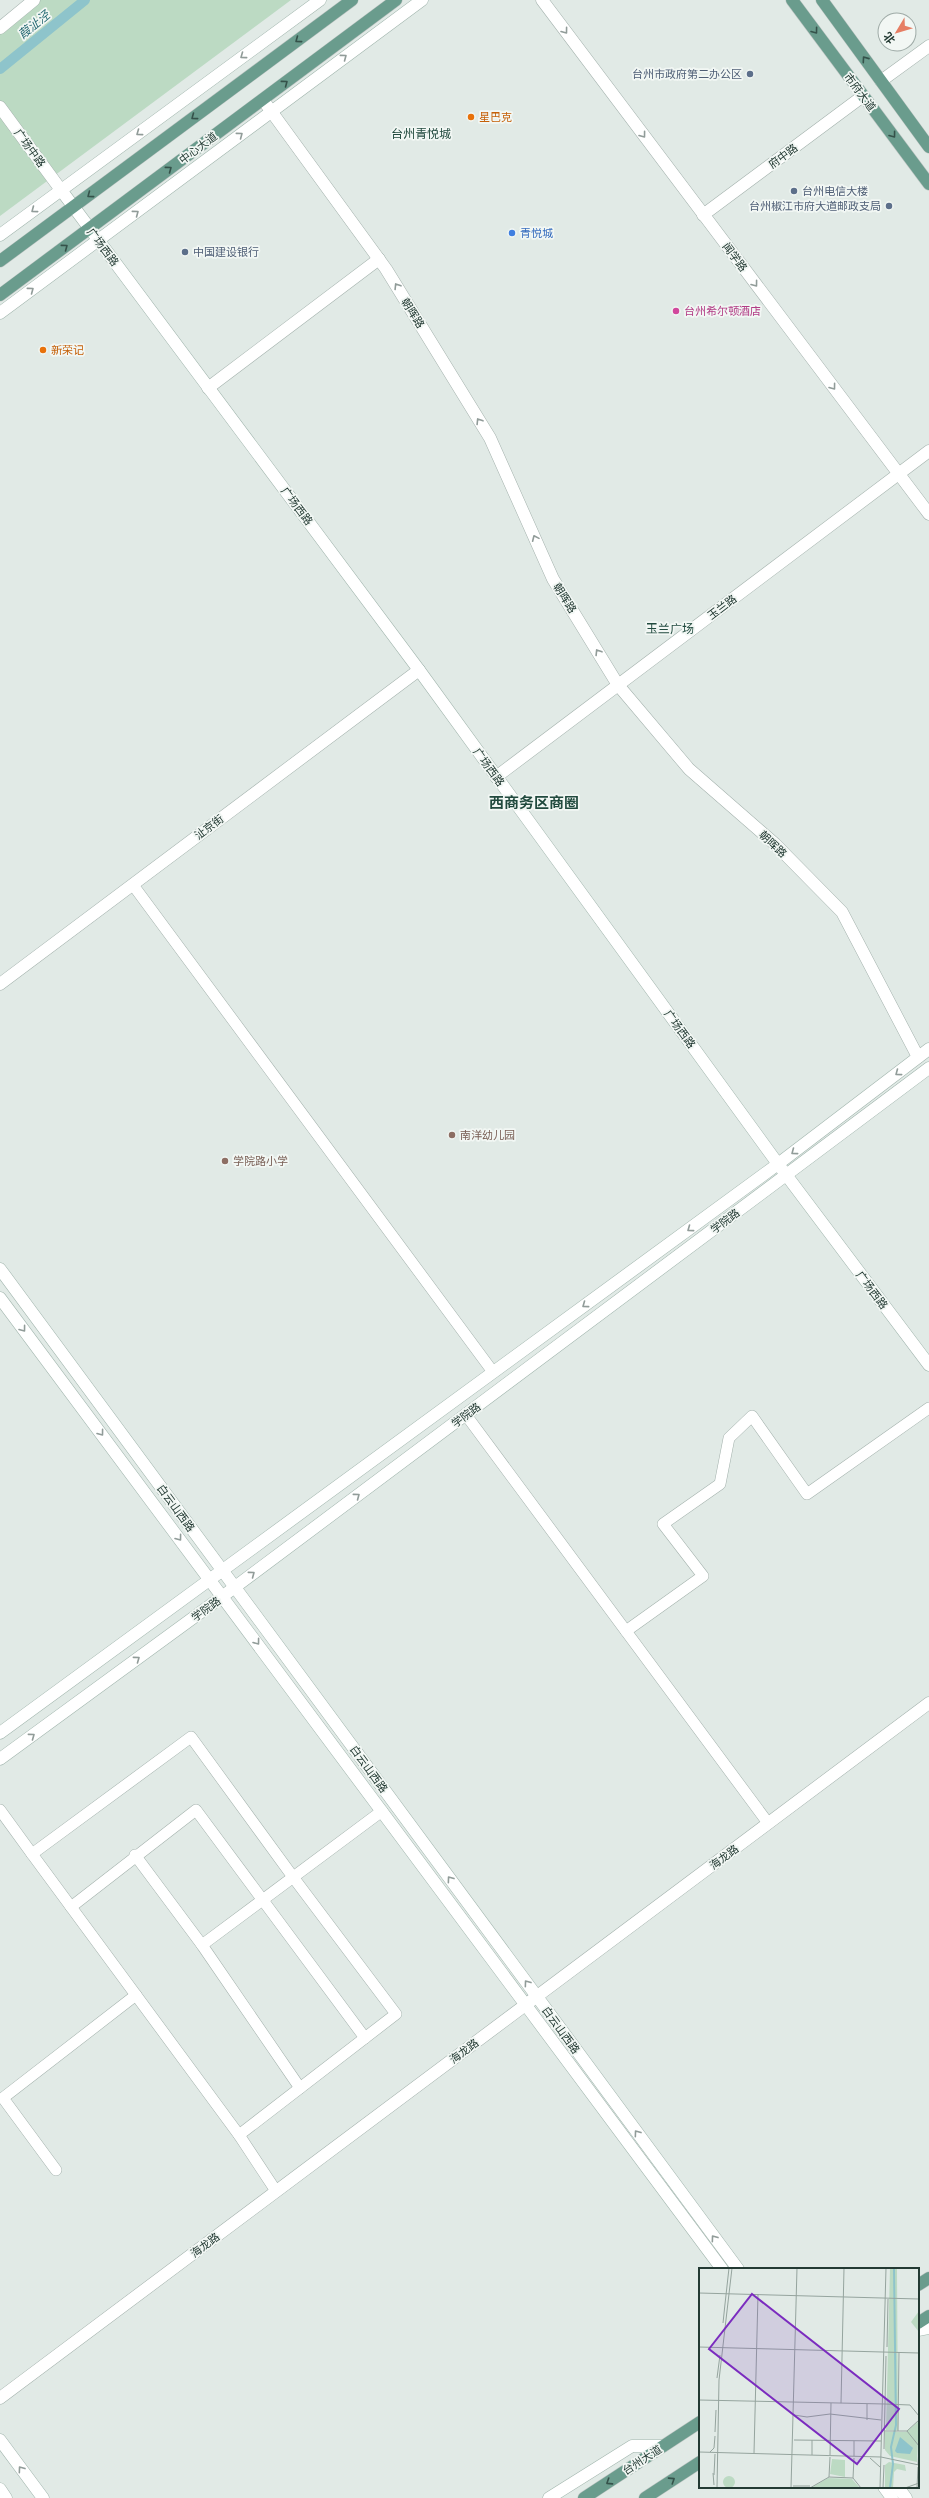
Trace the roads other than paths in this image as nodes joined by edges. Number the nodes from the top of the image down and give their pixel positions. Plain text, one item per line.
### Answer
1 (34, 0) edge
2 (320, 0) edge
3 (352, 0) edge
4 (396, 0) edge
5 (422, 0) edge
6 (542, 0) edge
7 (792, 0) edge
8 (822, 0) edge
9 (0, 28) edge
10 (929, 46) edge
11 (881, 81) junction
12 (863, 96) junction
13 (263, 100) junction
14 (0, 107) edge
15 (272, 111) junction
16 (929, 147) edge
17 (929, 184) edge
18 (61, 190) junction
19 (73, 207) junction
20 (703, 216) junction
21 (90, 229) junction
22 (0, 235) edge
23 (98, 241) junction
24 (379, 260) junction
25 (0, 261) edge
26 (0, 295) edge
27 (0, 313) edge
28 (208, 388) junction
29 (929, 451) edge
30 (899, 474) junction
31 (929, 514) edge
32 (419, 670) junction
33 (618, 685) junction
34 (496, 777) junction
35 (133, 885) junction
36 (0, 984) edge
37 (929, 1049) edge
38 (918, 1057) junction
39 (929, 1068) edge
40 (778, 1164) junction
41 (786, 1176) junction
42 (0, 1269) edge
43 (0, 1298) edge
44 (929, 1365) edge
45 (493, 1372) junction
46 (929, 1408) edge
47 (466, 1415) junction
48 (222, 1570) junction
49 (210, 1580) junction
50 (234, 1587) junction
51 (223, 1596) junction
52 (626, 1631) junction
53 (929, 1703) edge
54 (0, 1733) edge
55 (0, 1759) edge
56 (0, 1810) edge
57 (382, 1811) junction
58 (768, 1823) junction
59 (32, 1854) junction
60 (135, 1855) junction
61 (293, 1877) junction
62 (262, 1900) junction
63 (71, 1907) junction
64 (202, 1945) junction
65 (136, 1995) junction
66 (537, 1997) junction
67 (526, 2004) junction
68 (365, 2038) junction
69 (300, 2088) junction
70 (239, 2135) junction
71 (56, 2170) dead end
72 (276, 2191) junction
73 (721, 2268) edge
74 (737, 2268) edge
75 (929, 2278) edge
76 (919, 2284) edge
77 (929, 2316) edge
78 (919, 2322) edge
79 (929, 2328) edge
80 (919, 2330) edge
81 (0, 2398) edge
82 (699, 2423) edge
83 (0, 2440) edge
84 (663, 2446) junction
85 (699, 2463) edge
86 (885, 2488) edge
87 (899, 2488) edge
88 (0, 2490) edge
89 (6, 2498) edge
90 (42, 2498) edge
91 (549, 2498) edge
92 (584, 2498) edge
93 (644, 2498) edge
94 (892, 2498) edge
95 (906, 2498) edge

1 - 9 main road
2 -> 18 main road
3 -> 19 main road
13 -> 4 main road, 中心大道
15 -> 5 main road
6 -> 20 main road, 闻学路
7 -> 12 main road, 市府大道
11 -> 8 main road
10 - 11 main road
11 - 16 main road
12 -> 17 main road, 市府大道
12 - 20 main road, 府中路
13 - 15 main road, 朝晖路
21 -> 13 main road, 中心大道
14 - 18 main road, 广场中路
23 -> 15 main road
15 - 24 main road, 朝晖路
18 - 19 main road, 广场西路
18 -> 22 main road
19 - 21 main road, 广场西路
19 - 25 main road
20 -> 30 main road, 闻学路
21 - 23 main road, 广场西路
26 -> 21 main road, 中心大道
27 -> 23 main road
23 - 28 main road, 广场西路
24 - 28 main road
33 -> 24 main road, 朝晖路
28 - 32 main road, 广场西路
29 - 30 main road, 玉兰路
30 - 31 main road, 闻学路
30 - 33 main road, 玉兰路
32 - 34 main road, 广场西路
32 - 35 main road, 沚京街
33 - 34 main road, 玉兰路
33 - 38 main road, 朝晖路
34 - 40 main road, 广场西路
35 - 36 main road, 沚京街
35 - 45 street
37 - 38 main road, 学院路
38 -> 40 main road, 学院路
39 - 41 main road, 学院路
40 - 41 main road, 广场西路
40 -> 45 main road, 学院路
41 - 44 main road, 广场西路
41 - 47 main road, 学院路
42 - 48 main road, 白云山西路
43 -> 49 main road, 白云山西路
45 - 48 main road, 学院路
46 - 52 street
50 -> 47 main road, 学院路
47 - 52 street
48 - 49 main road, 学院路
48 - 50 main road, 白云山西路
49 - 51 main road, 白云山西路
49 - 54 main road, 学院路
50 - 51 main road, 学院路
66 -> 50 main road, 白云山西路
55 -> 51 main road, 学院路
51 -> 57 main road, 白云山西路
52 - 58 street
53 - 58 main road, 海龙路
56 - 59 street
57 - 61 street
57 - 67 main road, 白云山西路
58 - 66 main road, 海龙路
59 - 61 street
59 - 63 street
60 - 62 street
60 - 63 street
60 - 64 street
61 - 62 street
61 - 68 street
62 - 64 street
62 - 68 street
63 - 65 street
64 - 69 street
65 - 70 street
65 - 71 street
66 - 67 main road, 海龙路
74 -> 66 main road, 白云山西路
67 - 72 main road, 海龙路
67 - 73 main road, 白云山西路
68 - 69 street
69 - 70 street
70 - 72 street
72 - 81 main road, 海龙路
75 - 76 main road
77 - 78 main road
79 - 80 main road
82 - 84 main road, 台州大道
90 -> 83 main road
84 - 91 main road
84 -> 92 main road, 台州大道
93 -> 85 main road
86 - 94 main road
87 - 95 main road
88 - 89 main road

